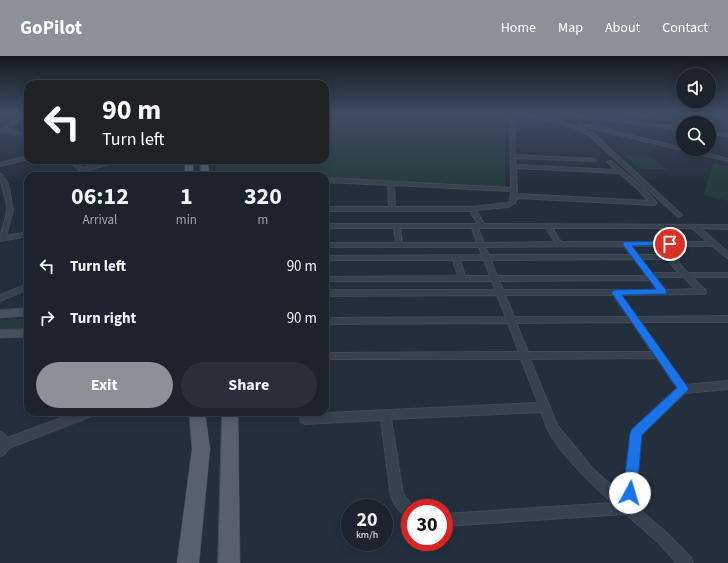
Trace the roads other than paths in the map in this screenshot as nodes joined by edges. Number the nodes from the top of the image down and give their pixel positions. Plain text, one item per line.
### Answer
1 (513, 137) edge
2 (594, 137) edge
3 (628, 137) edge
4 (513, 156) junction
5 (24, 158) edge
6 (594, 160) dead end
7 (728, 160) edge
8 (609, 162) dead end
9 (75, 164) edge
10 (106, 164) edge
11 (0, 165) edge
12 (513, 166) junction
13 (82, 170) joint
14 (621, 172) junction
15 (0, 176) edge
16 (329, 180) edge
17 (391, 184) junction
18 (514, 193) junction
19 (329, 209) edge
20 (392, 209) junction
21 (472, 209) junction
22 (679, 215) dead end
23 (329, 226) edge
24 (397, 226) junction
25 (478, 226) junction
26 (548, 226) junction
27 (694, 226) junction
28 (728, 227) edge
29 (24, 235) edge
30 (1, 238) edge
31 (399, 244) junction
32 (447, 244) junction
33 (481, 244) junction
34 (559, 244) junction
35 (626, 244) junction
36 (656, 244) junction
37 (714, 244) junction
38 (329, 245) edge
39 (728, 256) edge
40 (636, 257) junction
41 (669, 257) junction
42 (329, 258) edge
43 (453, 258) junction
44 (486, 258) junction
45 (686, 275) junction
46 (728, 275) edge
47 (650, 276) junction
48 (329, 278) edge
49 (462, 278) junction
50 (494, 278) junction
51 (24, 288) edge
52 (615, 292) junction
53 (663, 292) junction
54 (329, 293) edge
55 (500, 293) junction
56 (0, 298) edge
57 (24, 312) edge
58 (0, 314) edge
59 (728, 319) edge
60 (511, 320) junction
61 (635, 320) junction
62 (329, 321) edge
63 (24, 333) edge
64 (0, 334) edge
65 (660, 355) junction
66 (329, 356) edge
67 (525, 356) junction
68 (728, 385) edge
69 (683, 389) junction
70 (544, 407) junction
71 (385, 415) junction
72 (79, 416) edge
73 (198, 416) edge
74 (230, 416) edge
75 (305, 419) dead end
76 (2, 444) edge
77 (401, 502) edge
78 (628, 508) junction
79 (453, 519) edge
80 (188, 563) edge
81 (229, 563) edge
82 (686, 563) edge

1 - 4 street
2 - 22 street
3 - 7 street
4 - 6 street
4 - 12 street
5 - 11 street
8 - 14 street
9 - 13 street
10 - 13 street
12 - 14 street
12 - 18 street
14 - 18 street
15 - 30 street
16 - 17 street
17 - 18 street
17 - 20 street
18 - 21 street
19 - 20 street
20 - 21 street
21 - 25 street
23 - 24 street
24 - 25 street
24 - 31 street
25 - 26 street
25 - 33 street
26 - 27 street
26 - 34 street
27 - 28 street
27 - 37 street
29 - 30 street
31 - 32 street
31 - 38 street
32 - 33 street
32 - 43 street
33 - 34 street
33 - 44 street
34 - 35 street
35 - 36 street
35 - 40 street
36 - 37 street
36 - 41 street
37 - 39 street
40 - 41 street
40 - 44 street
40 - 47 street
41 - 45 street
42 - 43 street
43 - 44 street
43 - 49 street
44 - 50 street
45 - 46 street
45 - 47 street
45 - 53 street
47 - 50 street
47 - 53 street
48 - 49 street
49 - 50 street
50 - 55 street
51 - 56 street
52 - 53 street
52 - 55 street
52 - 61 street
54 - 55 street
55 - 60 street
57 - 58 main road
59 - 61 street
60 - 61 street
60 - 62 street
60 - 67 street
61 - 65 street
63 - 64 main road
65 - 67 street
65 - 69 street
66 - 67 street
67 - 70 street
68 - 69 street
69 - 78 street
70 - 71 street
70 - 78 street
71 - 75 street
71 - 77 street
72 - 76 street
73 - 80 main road
74 - 81 main road
78 - 79 street
78 - 82 street

